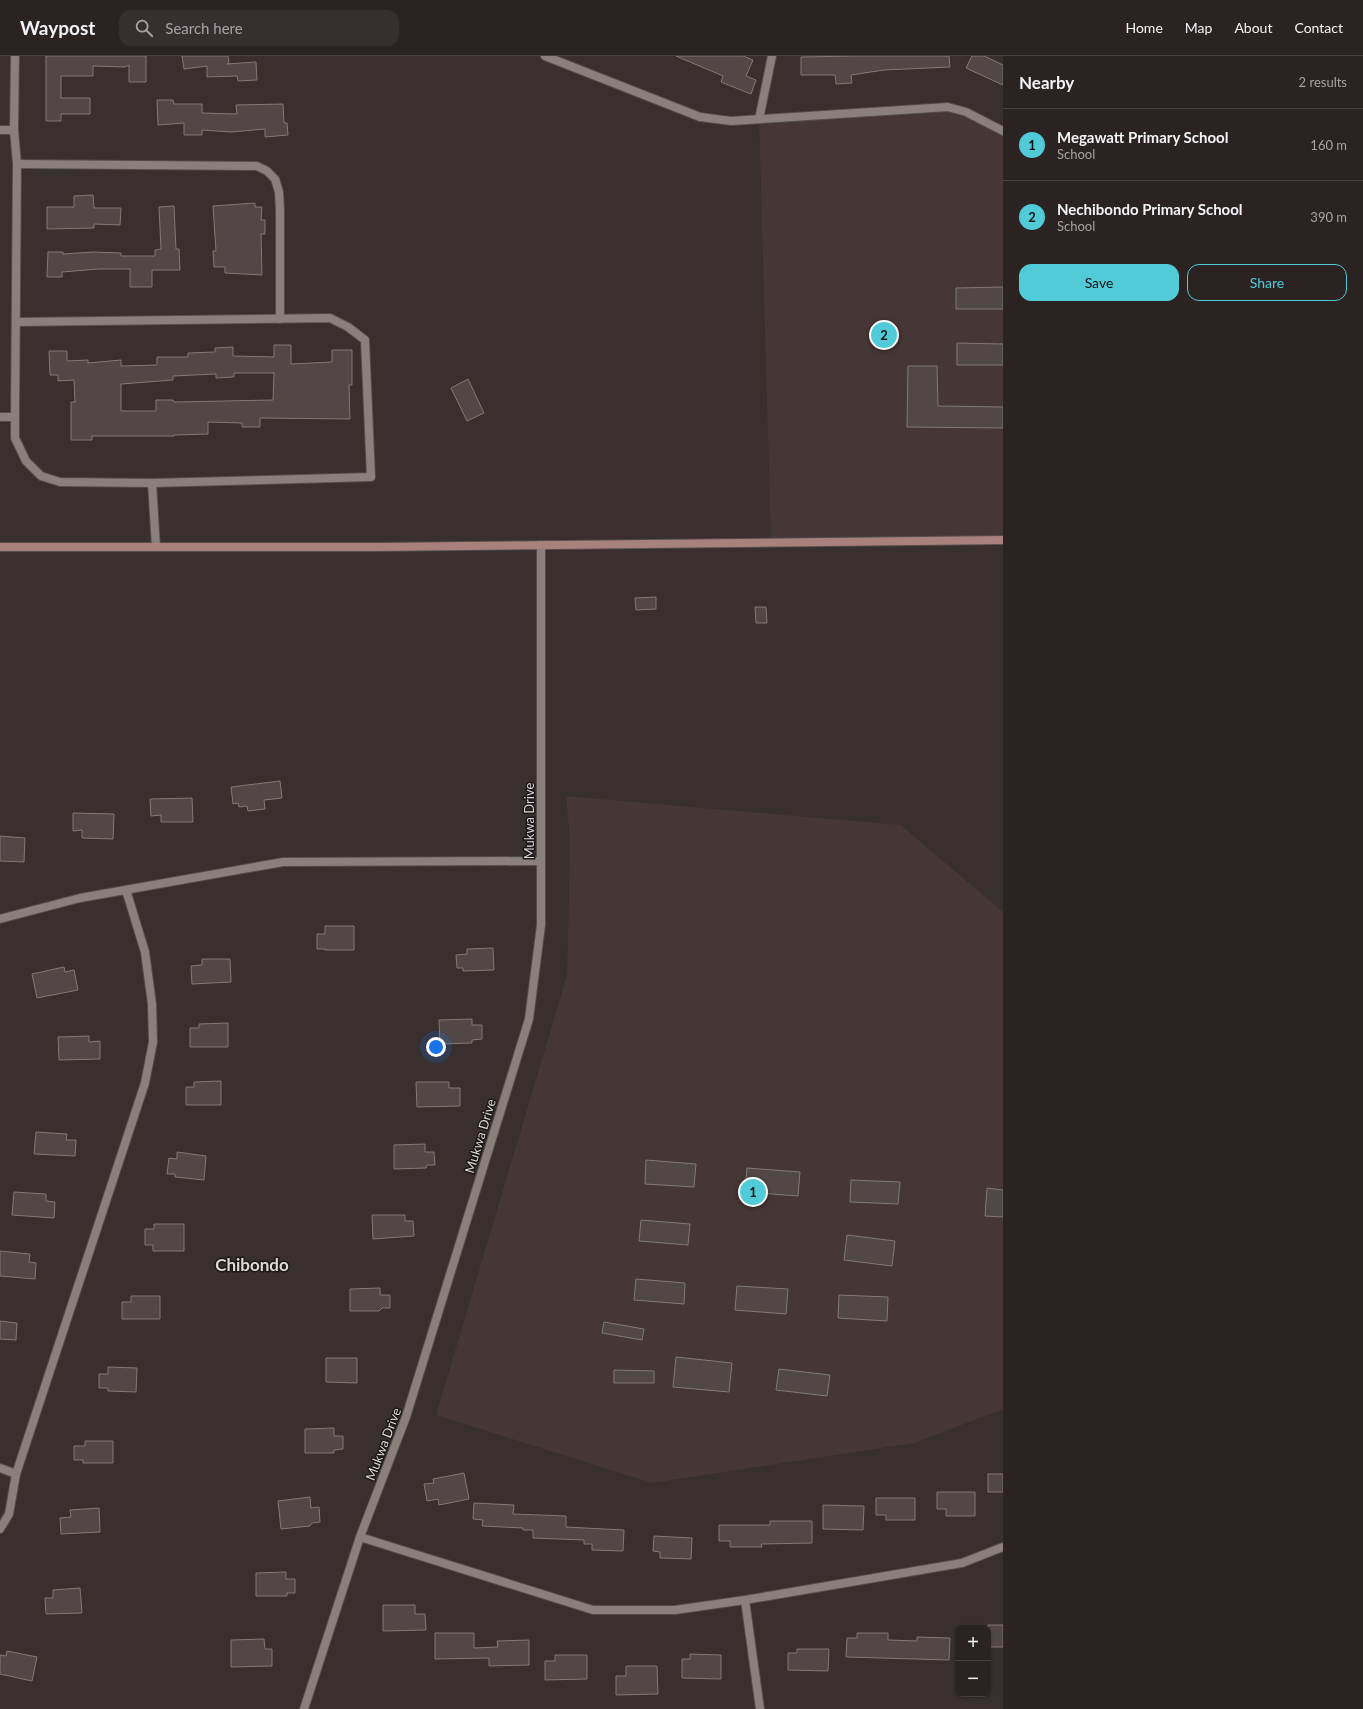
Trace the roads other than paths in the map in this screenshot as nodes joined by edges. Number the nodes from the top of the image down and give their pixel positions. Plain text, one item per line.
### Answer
1 (15, 56) edge
2 (545, 56) edge
3 (772, 56) edge
4 (759, 119) junction
5 (0, 130) edge
6 (14, 130) junction
7 (1003, 131) edge
8 (17, 164) junction
9 (280, 319) junction
10 (16, 322) junction
11 (0, 417) edge
12 (15, 417) junction
13 (152, 483) junction
14 (1003, 540) edge
15 (541, 545) junction
16 (0, 547) edge
17 (156, 547) junction
18 (540, 861) junction
19 (126, 890) junction
20 (0, 919) edge
21 (0, 1468) edge
22 (16, 1474) junction
23 (0, 1529) edge
24 (360, 1537) junction
25 (1003, 1547) edge
26 (745, 1600) junction
27 (304, 1709) edge
28 (760, 1709) edge

1 - 6 street
2 - 4 street
3 - 4 street
4 - 7 street
5 - 6 street
6 - 8 street
8 - 9 street
8 - 10 street
9 - 10 street
9 - 13 street
10 - 12 street
11 - 12 street
12 - 13 street
13 - 17 street
14 - 15 street
15 - 17 street
15 - 18 street, Mukwa Drive
16 - 17 street
18 - 19 street
18 - 24 street, Mukwa Drive
19 - 20 street
19 - 22 street
21 - 22 street
22 - 23 street
24 - 26 street
24 - 27 street, Mukwa Drive
25 - 26 street
26 - 28 street

